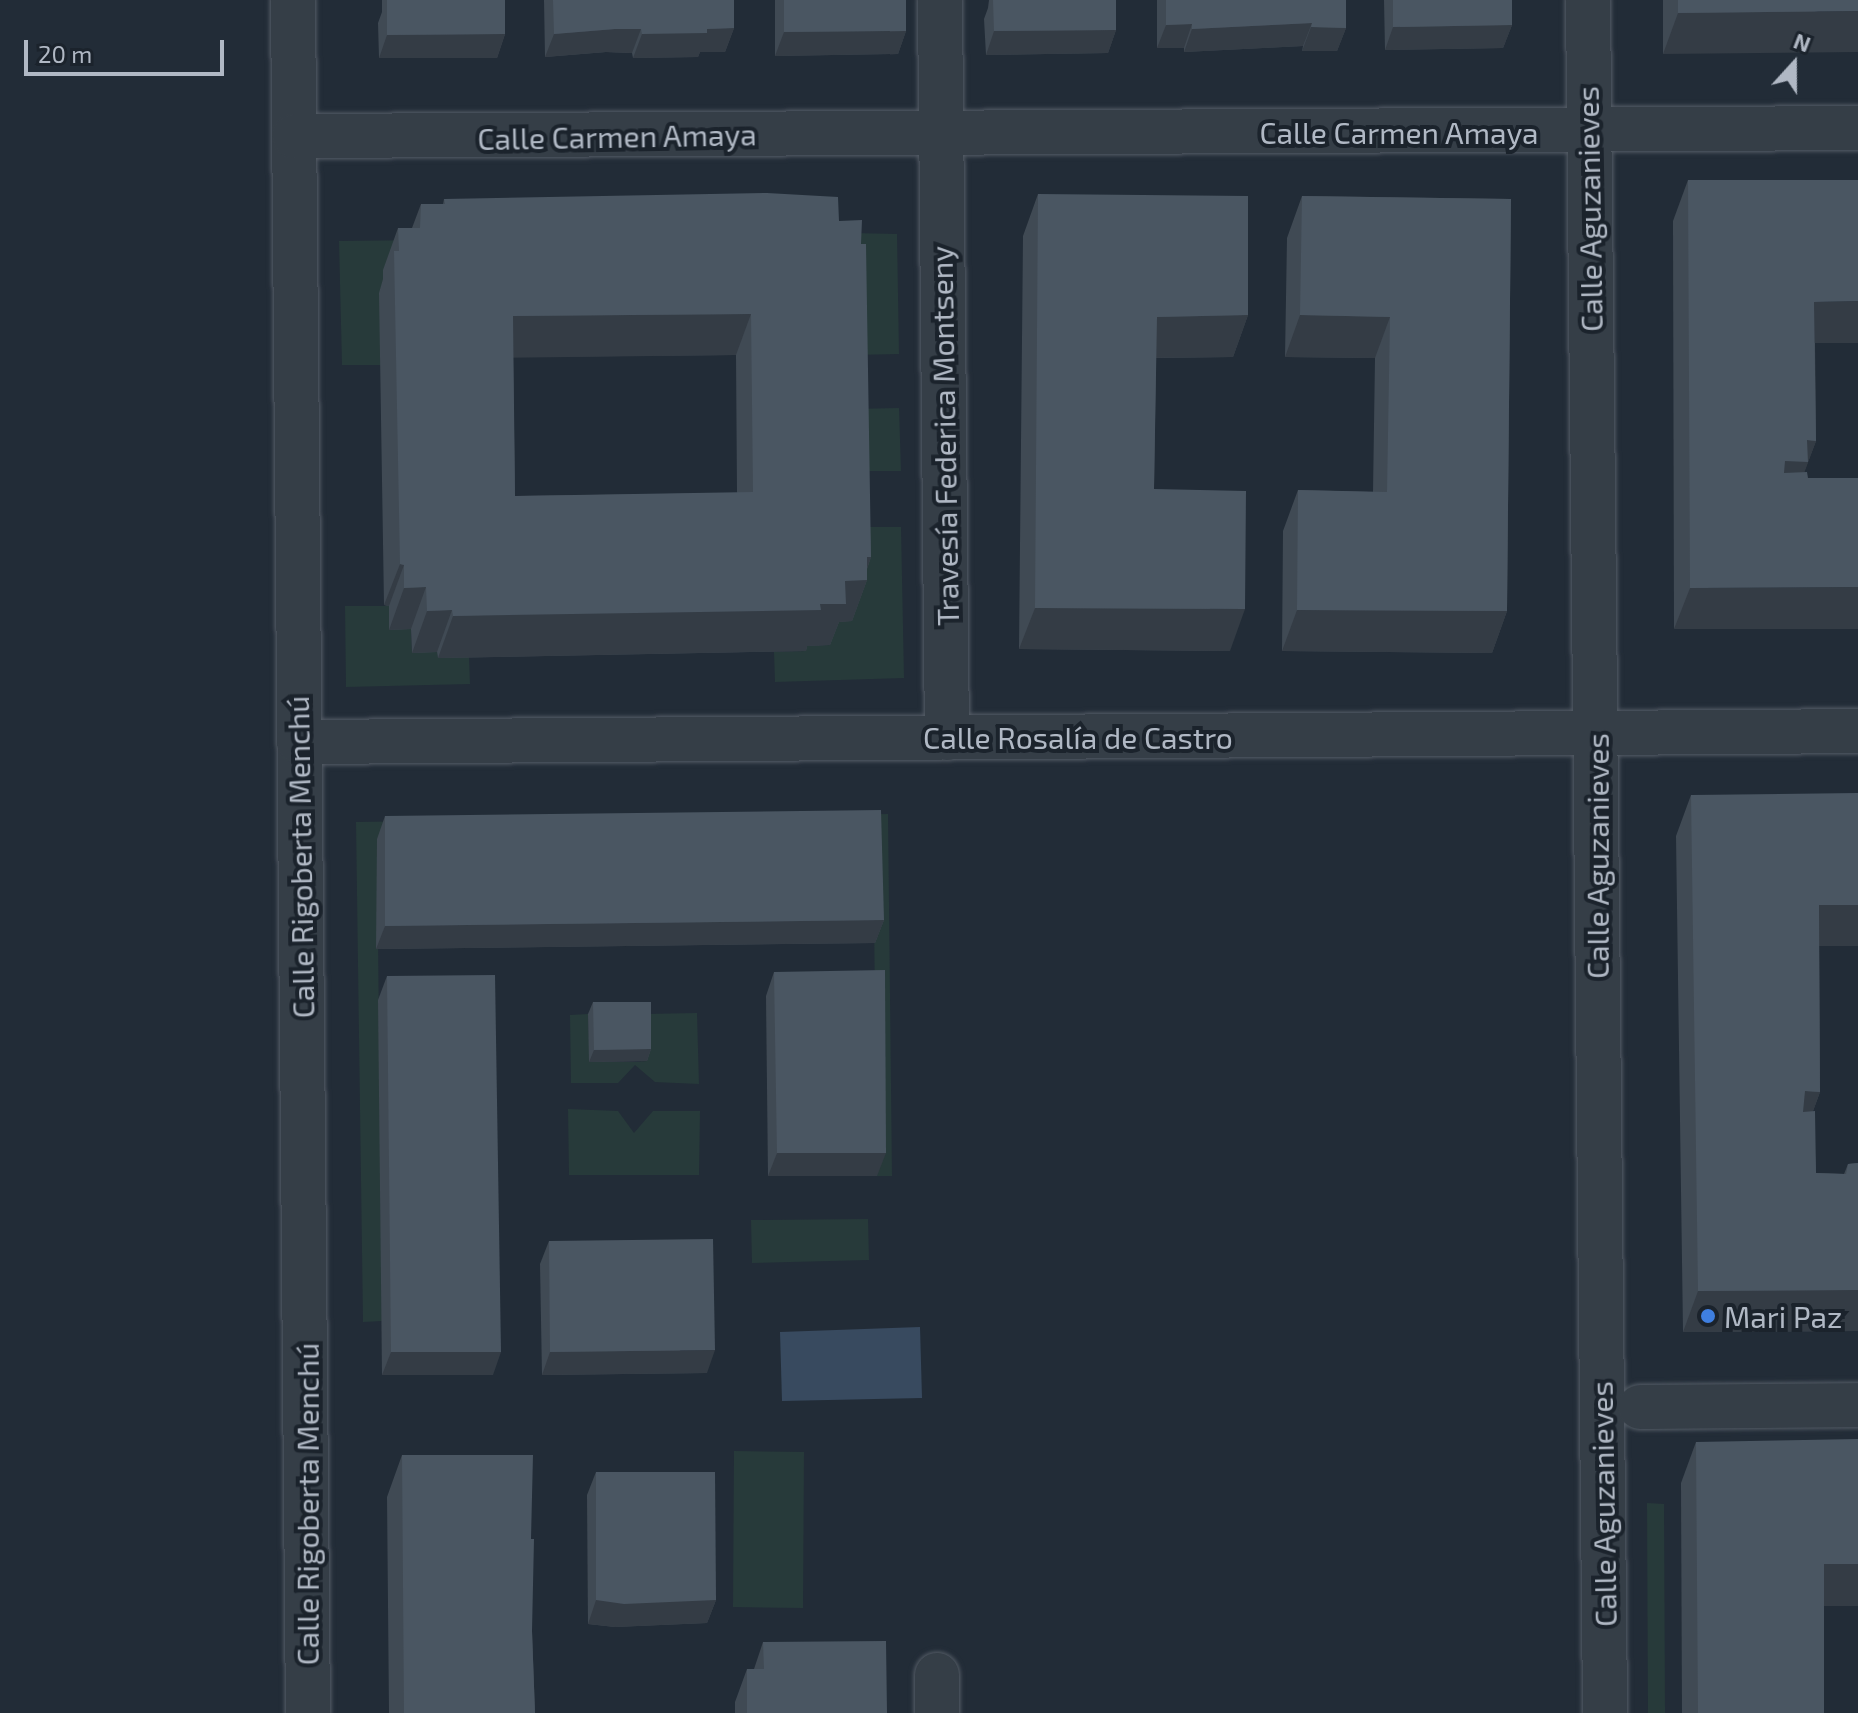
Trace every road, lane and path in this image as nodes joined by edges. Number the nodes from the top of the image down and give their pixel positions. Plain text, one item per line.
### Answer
1 (293, 0) edge
2 (940, 0) edge
3 (1588, 0) edge
4 (1858, 128) edge
5 (1588, 132) junction
6 (941, 133) junction
7 (294, 136) junction
8 (1858, 731) edge
9 (1597, 733) junction
10 (947, 738) junction
11 (299, 742) junction
12 (1858, 1405) edge
13 (1640, 1407) dead end
14 (308, 1713) edge
15 (1605, 1713) edge

1 - 7 street, Calle Rigoberta Menchú
2 - 6 street
3 - 5 street, Calle Aguzanieves
4 - 5 street, Calle Carmen Amaya
5 - 6 street, Calle Carmen Amaya
5 - 9 street, Calle Aguzanieves
6 - 7 street, Calle Carmen Amaya
6 - 10 street, Travesía Federica Montseny
7 - 11 street, Calle Rigoberta Menchú
8 - 9 street, Calle Rosalía de Castro
9 - 10 street, Calle Rosalía de Castro
9 - 15 street, Calle Aguzanieves
10 - 11 street, Calle Rosalía de Castro
11 - 14 street, Calle Rigoberta Menchú
12 - 13 street

